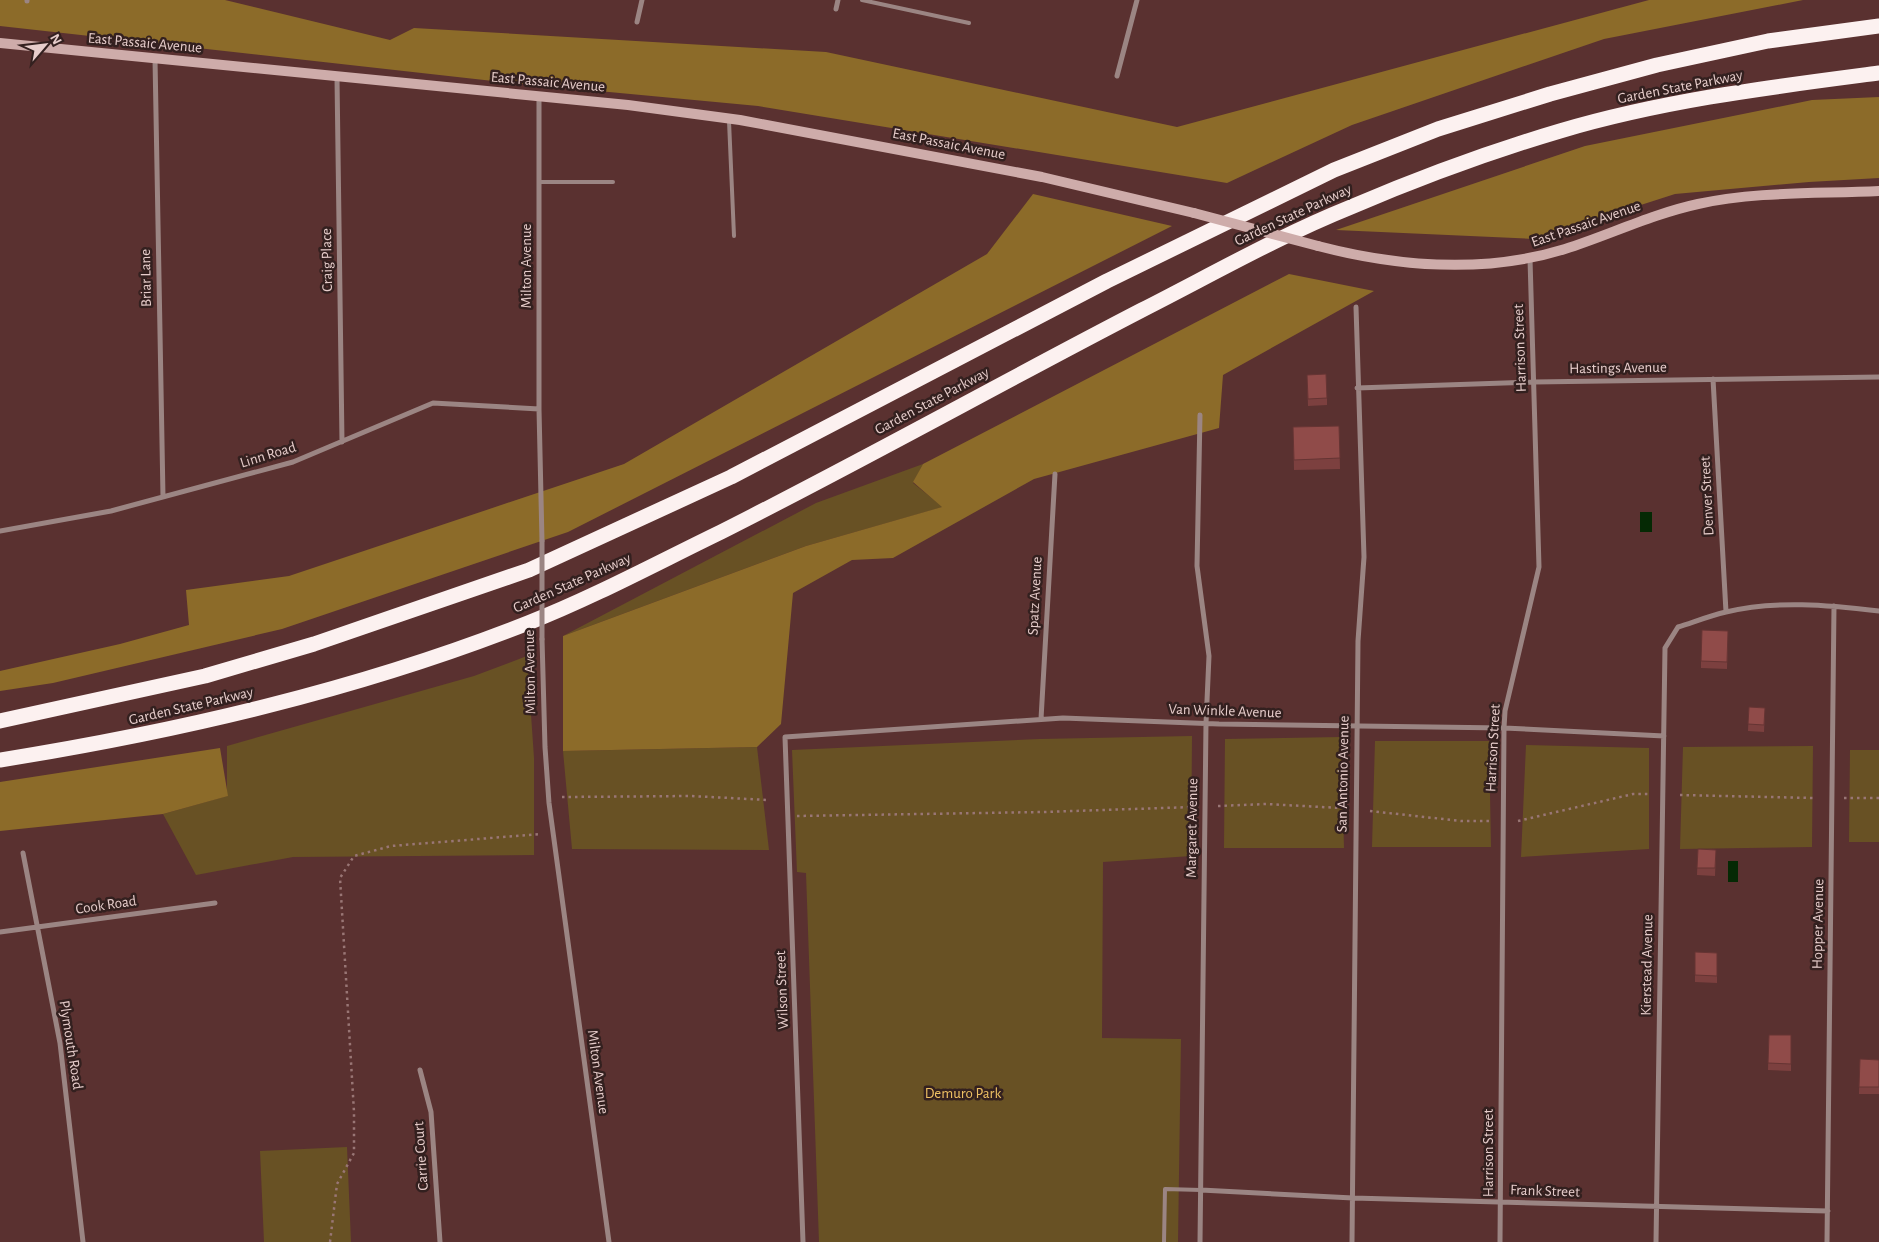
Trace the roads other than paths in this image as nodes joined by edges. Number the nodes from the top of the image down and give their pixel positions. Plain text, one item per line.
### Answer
1 (642, 0) edge
2 (838, 0) edge
3 (862, 0) edge
4 (1137, 0) edge
5 (836, 9) dead end
6 (637, 22) dead end
7 (969, 23) dead end
8 (1879, 26) edge
9 (0, 43) edge
10 (155, 58) junction
11 (1879, 73) edge
12 (1117, 76) dead end
13 (337, 78) junction
14 (539, 96) junction
15 (729, 118) junction
16 (539, 182) junction
17 (613, 182) dead end
18 (1879, 191) edge
19 (734, 236) dead end
20 (1530, 259) junction
21 (1356, 308) dead end
22 (1879, 377) edge
23 (1713, 379) junction
24 (1534, 382) junction
25 (1357, 388) junction
26 (539, 409) junction
27 (1200, 415) dead end
28 (342, 442) junction
29 (1055, 474) dead end
30 (163, 497) junction
31 (0, 531) edge
32 (1834, 606) junction
33 (1879, 611) edge
34 (1726, 612) junction
35 (1041, 719) junction
36 (0, 721) edge
37 (1206, 724) junction
38 (1356, 726) junction
39 (1504, 728) junction
40 (1664, 736) junction
41 (785, 737) joint
42 (0, 760) edge
43 (23, 853) dead end
44 (214, 903) dead end
45 (37, 927) junction
46 (0, 932) edge
47 (420, 1070) dead end
48 (1201, 1190) junction
49 (1353, 1198) junction
50 (1501, 1202) junction
51 (1656, 1206) junction
52 (1828, 1211) junction
53 (83, 1242) edge
54 (440, 1242) edge
55 (609, 1242) edge
56 (803, 1242) edge
57 (1164, 1242) edge
58 (1200, 1242) edge
59 (1352, 1242) edge
60 (1500, 1242) edge
61 (1656, 1242) edge
62 (1827, 1242) edge

1 - 6 street
2 - 5 street
3 - 7 lane
4 - 12 street
8 - 36 highway, Garden State Parkway
9 - 10 main road, East Passaic Avenue
10 - 13 main road, East Passaic Avenue
10 - 30 street, Briar Lane
11 - 42 highway, Garden State Parkway
13 - 14 main road, East Passaic Avenue
13 - 28 street, Craig Place
14 - 15 main road, East Passaic Avenue
14 - 16 street, Milton Avenue
15 - 19 lane
15 - 20 main road, East Passaic Avenue, bridge
16 - 17 lane
16 - 26 street, Milton Avenue
18 - 20 main road, East Passaic Avenue
20 - 24 street, Harrison Street
21 - 25 street, San Antonio Avenue
22 - 23 street, Hastings Avenue
23 - 24 street, Hastings Avenue
23 - 34 street, Denver Street
24 - 25 street, Hastings Avenue
24 - 39 street, Harrison Street
25 - 38 street, San Antonio Avenue
26 - 28 street, Linn Road
26 - 55 street, Milton Avenue, bridge
27 - 37 street, Margaret Avenue
28 - 30 street, Linn Road
29 - 35 street, Spatz Avenue
30 - 31 street, Linn Road
32 - 33 street
32 - 34 street
32 - 52 street, Hopper Avenue
34 - 40 street, Kierstead Avenue
35 - 37 street, Van Winkle Avenue
35 - 41 street, Van Winkle Avenue
37 - 38 street, Van Winkle Avenue
37 - 48 street, Margaret Avenue
38 - 39 street, Van Winkle Avenue
38 - 49 street, San Antonio Avenue
39 - 40 street, Van Winkle Avenue
39 - 50 street, Harrison Street
40 - 51 street, Kierstead Avenue
41 - 56 street, Wilson Street
43 - 45 street, Plymouth Road
44 - 45 street, Cook Road
45 - 46 street, Cook Road
45 - 53 street, Plymouth Road
47 - 54 street, Carrie Court
48 - 49 street, Frank Street
48 - 57 lane
48 - 58 street, Margaret Avenue
49 - 50 street, Frank Street
49 - 59 street, San Antonio Avenue
50 - 51 street, Frank Street
50 - 60 street, Harrison Street
51 - 52 street, Frank Street
51 - 61 street, Kierstead Avenue
52 - 62 street, Hopper Avenue

